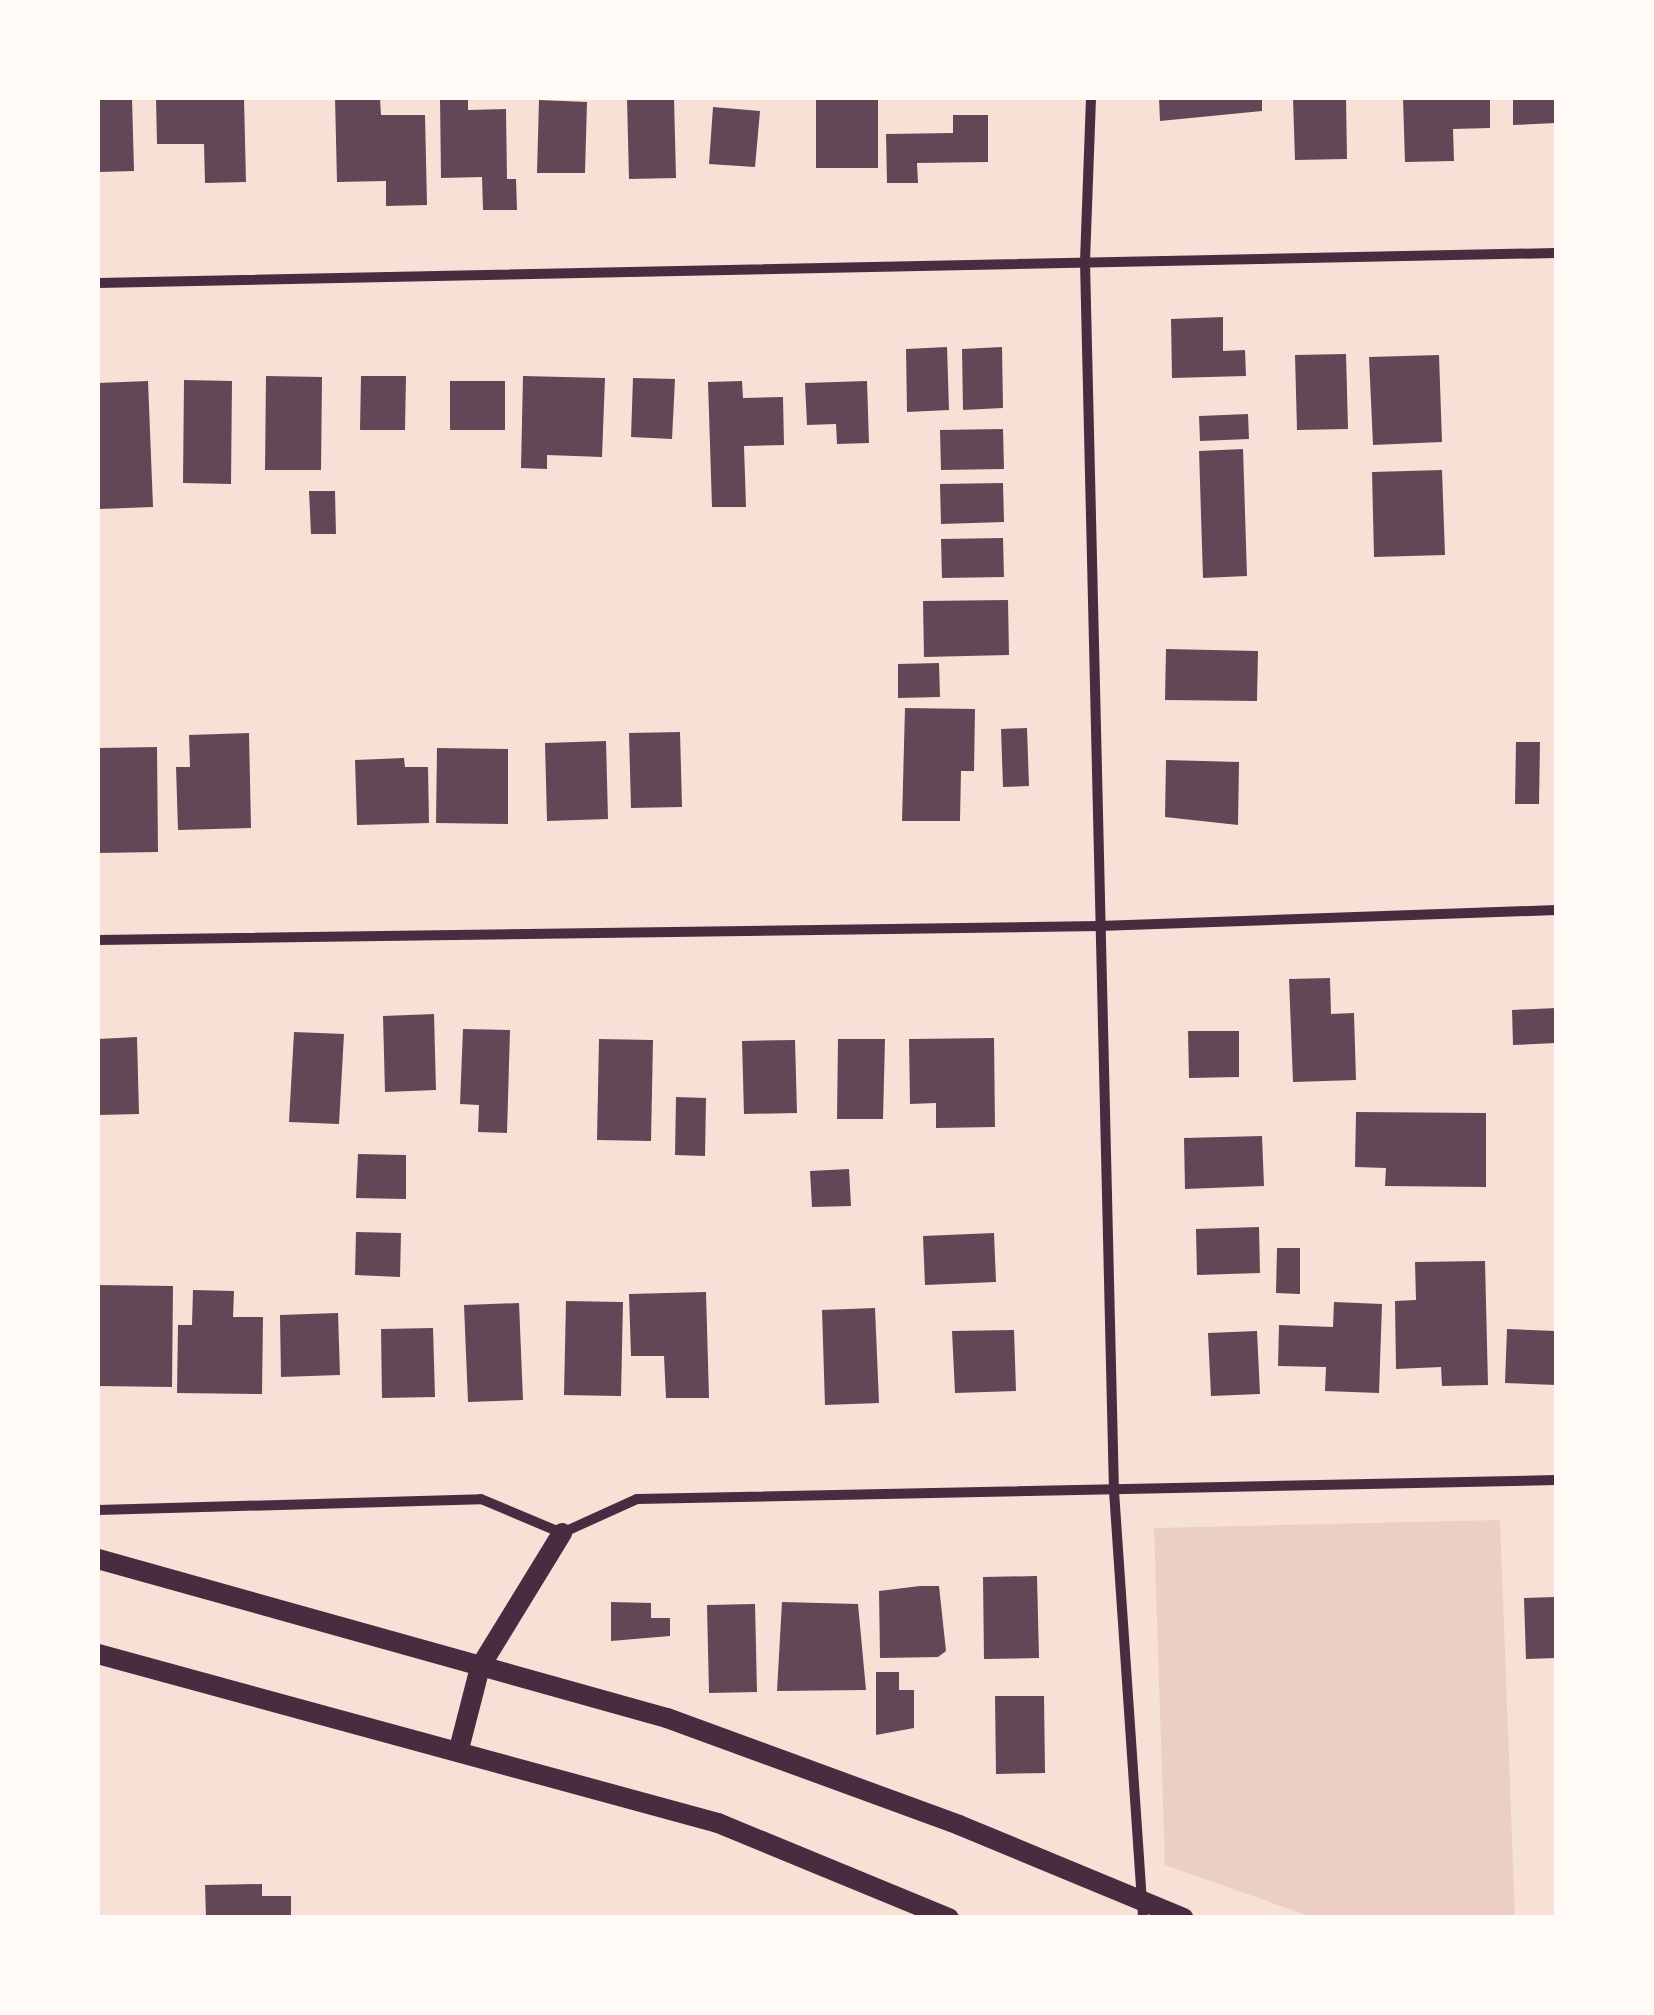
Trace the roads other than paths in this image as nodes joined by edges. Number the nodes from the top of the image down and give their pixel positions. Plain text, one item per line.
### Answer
1 (1091, 98) edge
2 (1556, 252) edge
3 (1086, 262) junction
4 (98, 284) edge
5 (1556, 910) edge
6 (1099, 926) junction
7 (98, 940) edge
8 (1556, 1480) edge
9 (1114, 1491) junction
10 (98, 1510) edge
11 (562, 1534) junction
12 (98, 1560) edge
13 (98, 1654) edge
14 (480, 1666) junction
15 (459, 1749) junction
16 (1142, 1910) edge
17 (949, 1918) edge
18 (1184, 1918) edge

1 - 3 street
2 - 3 street
3 - 4 street
3 - 6 street
5 - 6 street
6 - 7 street
6 - 9 street
8 - 9 street
9 - 11 street
9 - 16 street
10 - 11 street
11 - 14 main road
12 - 14 main road
13 - 15 main road
14 - 15 main road
14 - 16 main road
15 - 17 main road
16 - 18 main road

